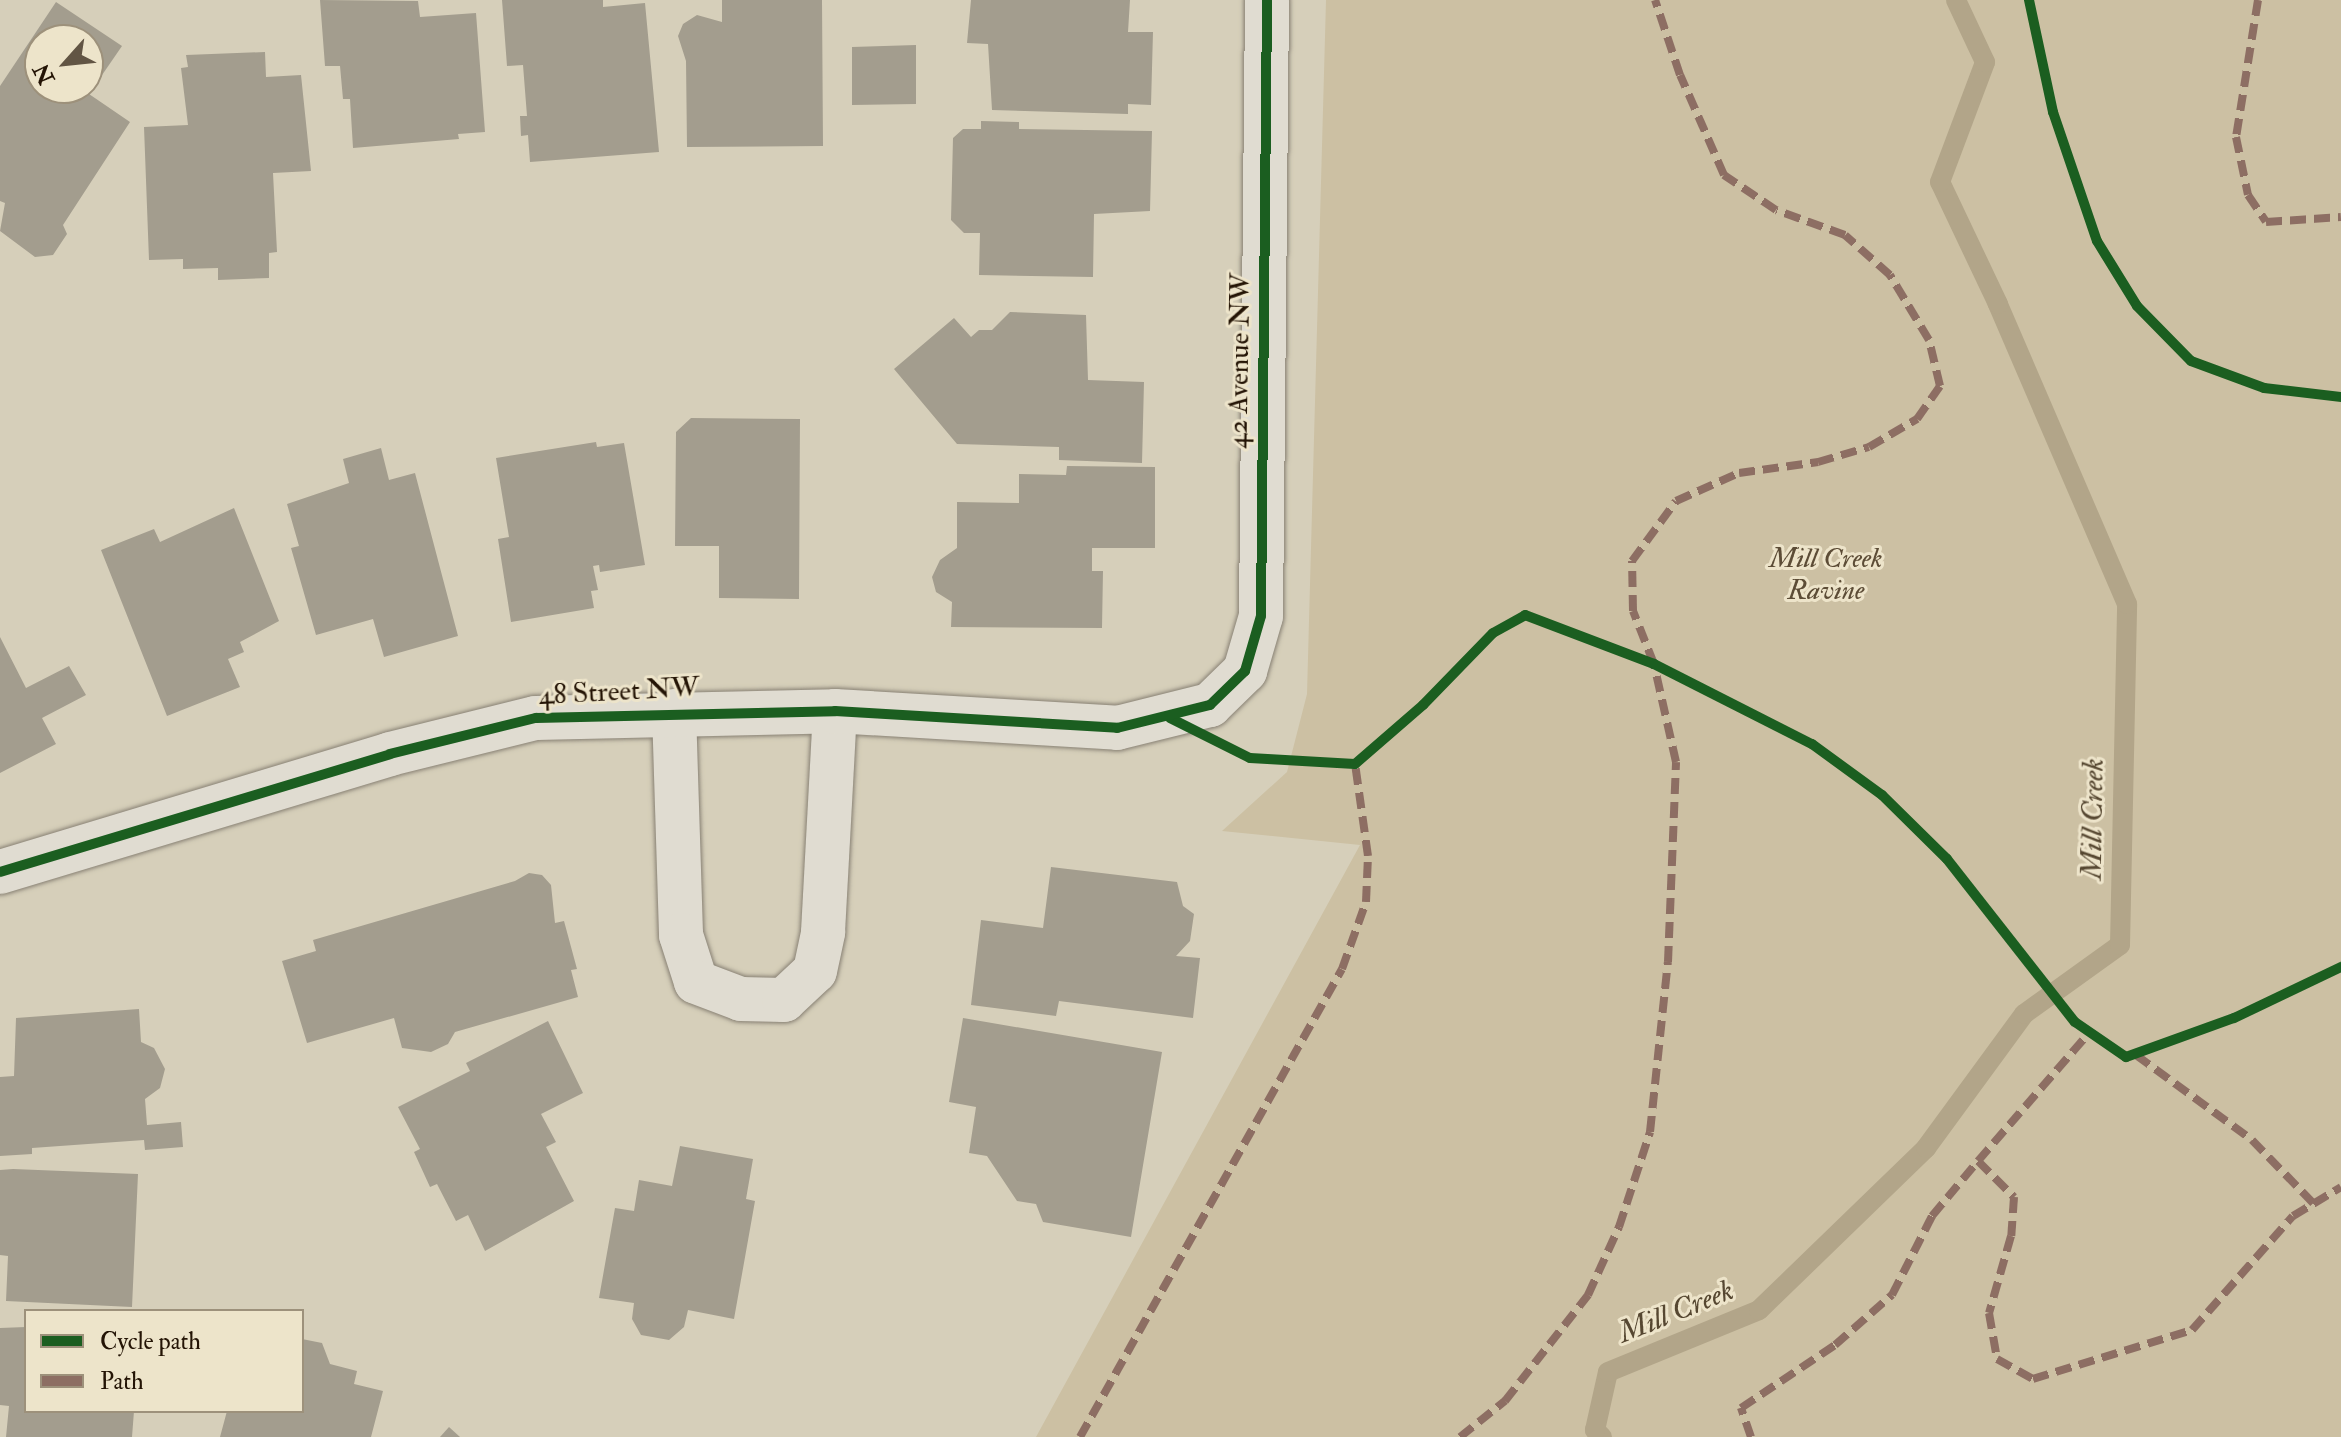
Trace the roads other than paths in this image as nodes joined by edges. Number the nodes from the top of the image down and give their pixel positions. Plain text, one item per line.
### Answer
1 (1267, 0) edge
2 (1210, 705) joint
3 (674, 711) junction
4 (835, 711) junction
5 (0, 872) edge

1 - 2 street, 42 Avenue NW
2 - 4 street, 48 Street NW
3 - 4 street, 48 Street NW
3 - 4 street, 48 Street NW
3 - 5 street, 48 Street NW

